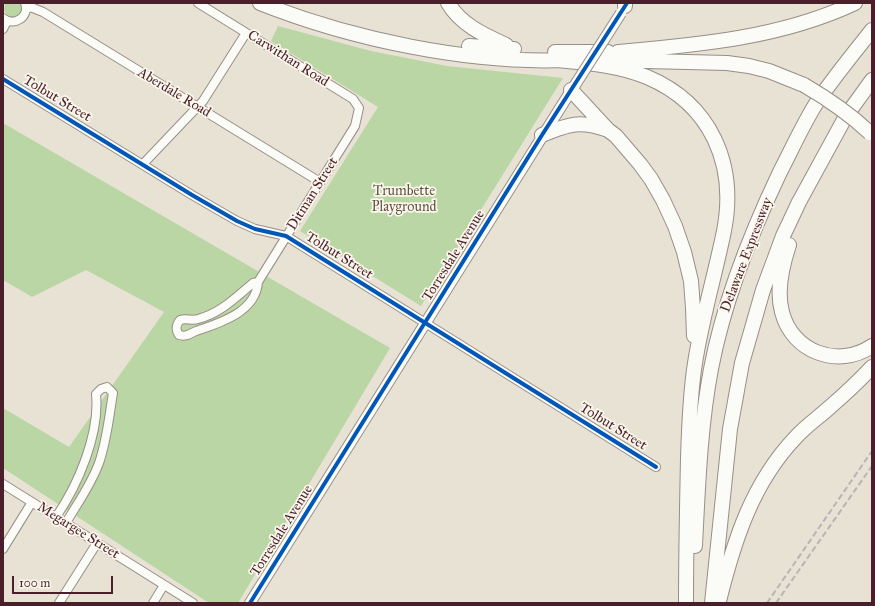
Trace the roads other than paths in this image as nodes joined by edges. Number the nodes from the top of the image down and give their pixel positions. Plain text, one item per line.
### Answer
1 (198, 3) edge
2 (260, 3) edge
3 (283, 3) edge
4 (448, 3) edge
5 (855, 3) edge
6 (26, 5) edge
7 (625, 6) edge
8 (5, 19) edge
9 (3, 29) edge
10 (872, 30) edge
11 (246, 33) junction
12 (516, 50) junction
13 (616, 53) junction
14 (556, 60) junction
15 (3, 79) edge
16 (872, 80) edge
17 (805, 82) junction
18 (573, 87) junction
19 (198, 107) junction
20 (355, 126) joint
21 (608, 130) junction
22 (871, 132) edge
23 (542, 135) junction
24 (143, 164) junction
25 (320, 182) junction
26 (799, 202) junction
27 (286, 236) junction
28 (258, 282) junction
29 (425, 322) junction
30 (872, 346) edge
31 (694, 364) junction
32 (872, 367) edge
33 (656, 467) dead end
34 (3, 484) edge
35 (32, 502) junction
36 (56, 517) junction
37 (66, 523) junction
38 (97, 543) junction
39 (3, 549) edge
40 (164, 585) junction
41 (59, 603) edge
42 (153, 603) edge
43 (193, 603) edge
44 (250, 603) edge
45 (686, 603) edge
46 (691, 603) edge
47 (712, 603) edge
48 (718, 603) edge

1 - 11 street, Carwithan Road
2 - 14 highway
3 - 12 highway
4 - 12 highway
5 - 13 highway
6 - 8 street
6 - 19 street, Aberdale Road
7 - 18 street, Torresdale Avenue, bridge
8 - 9 street
10 - 46 highway, Delaware Expressway
11 - 19 street
11 - 20 street, Carwithan Road
12 - 13 highway
13 - 17 highway
14 - 17 highway
14 - 31 highway
15 - 24 street, Tolbut Street
16 - 26 highway, Delaware Expressway
17 - 22 highway
18 - 21 highway
18 - 23 street, Torresdale Avenue
19 - 24 street
19 - 25 street, Aberdale Road
20 - 25 street, Ditman Street
21 - 23 highway
21 - 31 highway
23 - 29 street, Torresdale Avenue
24 - 27 street, Tolbut Street
25 - 27 street, Ditman Street
26 - 30 highway
26 - 47 highway, Delaware Expressway
27 - 28 street, Ditman Street
27 - 29 street, Tolbut Street
28 - 28 street, Ditman Street
29 - 33 street, Tolbut Street
29 - 44 street, Torresdale Avenue
31 - 45 highway
32 - 48 highway
34 - 35 street, Megargee Street
35 - 36 street, Megargee Street
35 - 39 street
36 - 37 street, Megargee Street
36 - 37 street
37 - 38 street, Megargee Street
38 - 40 street, Megargee Street
38 - 41 street
40 - 42 street
40 - 43 street, Megargee Street

